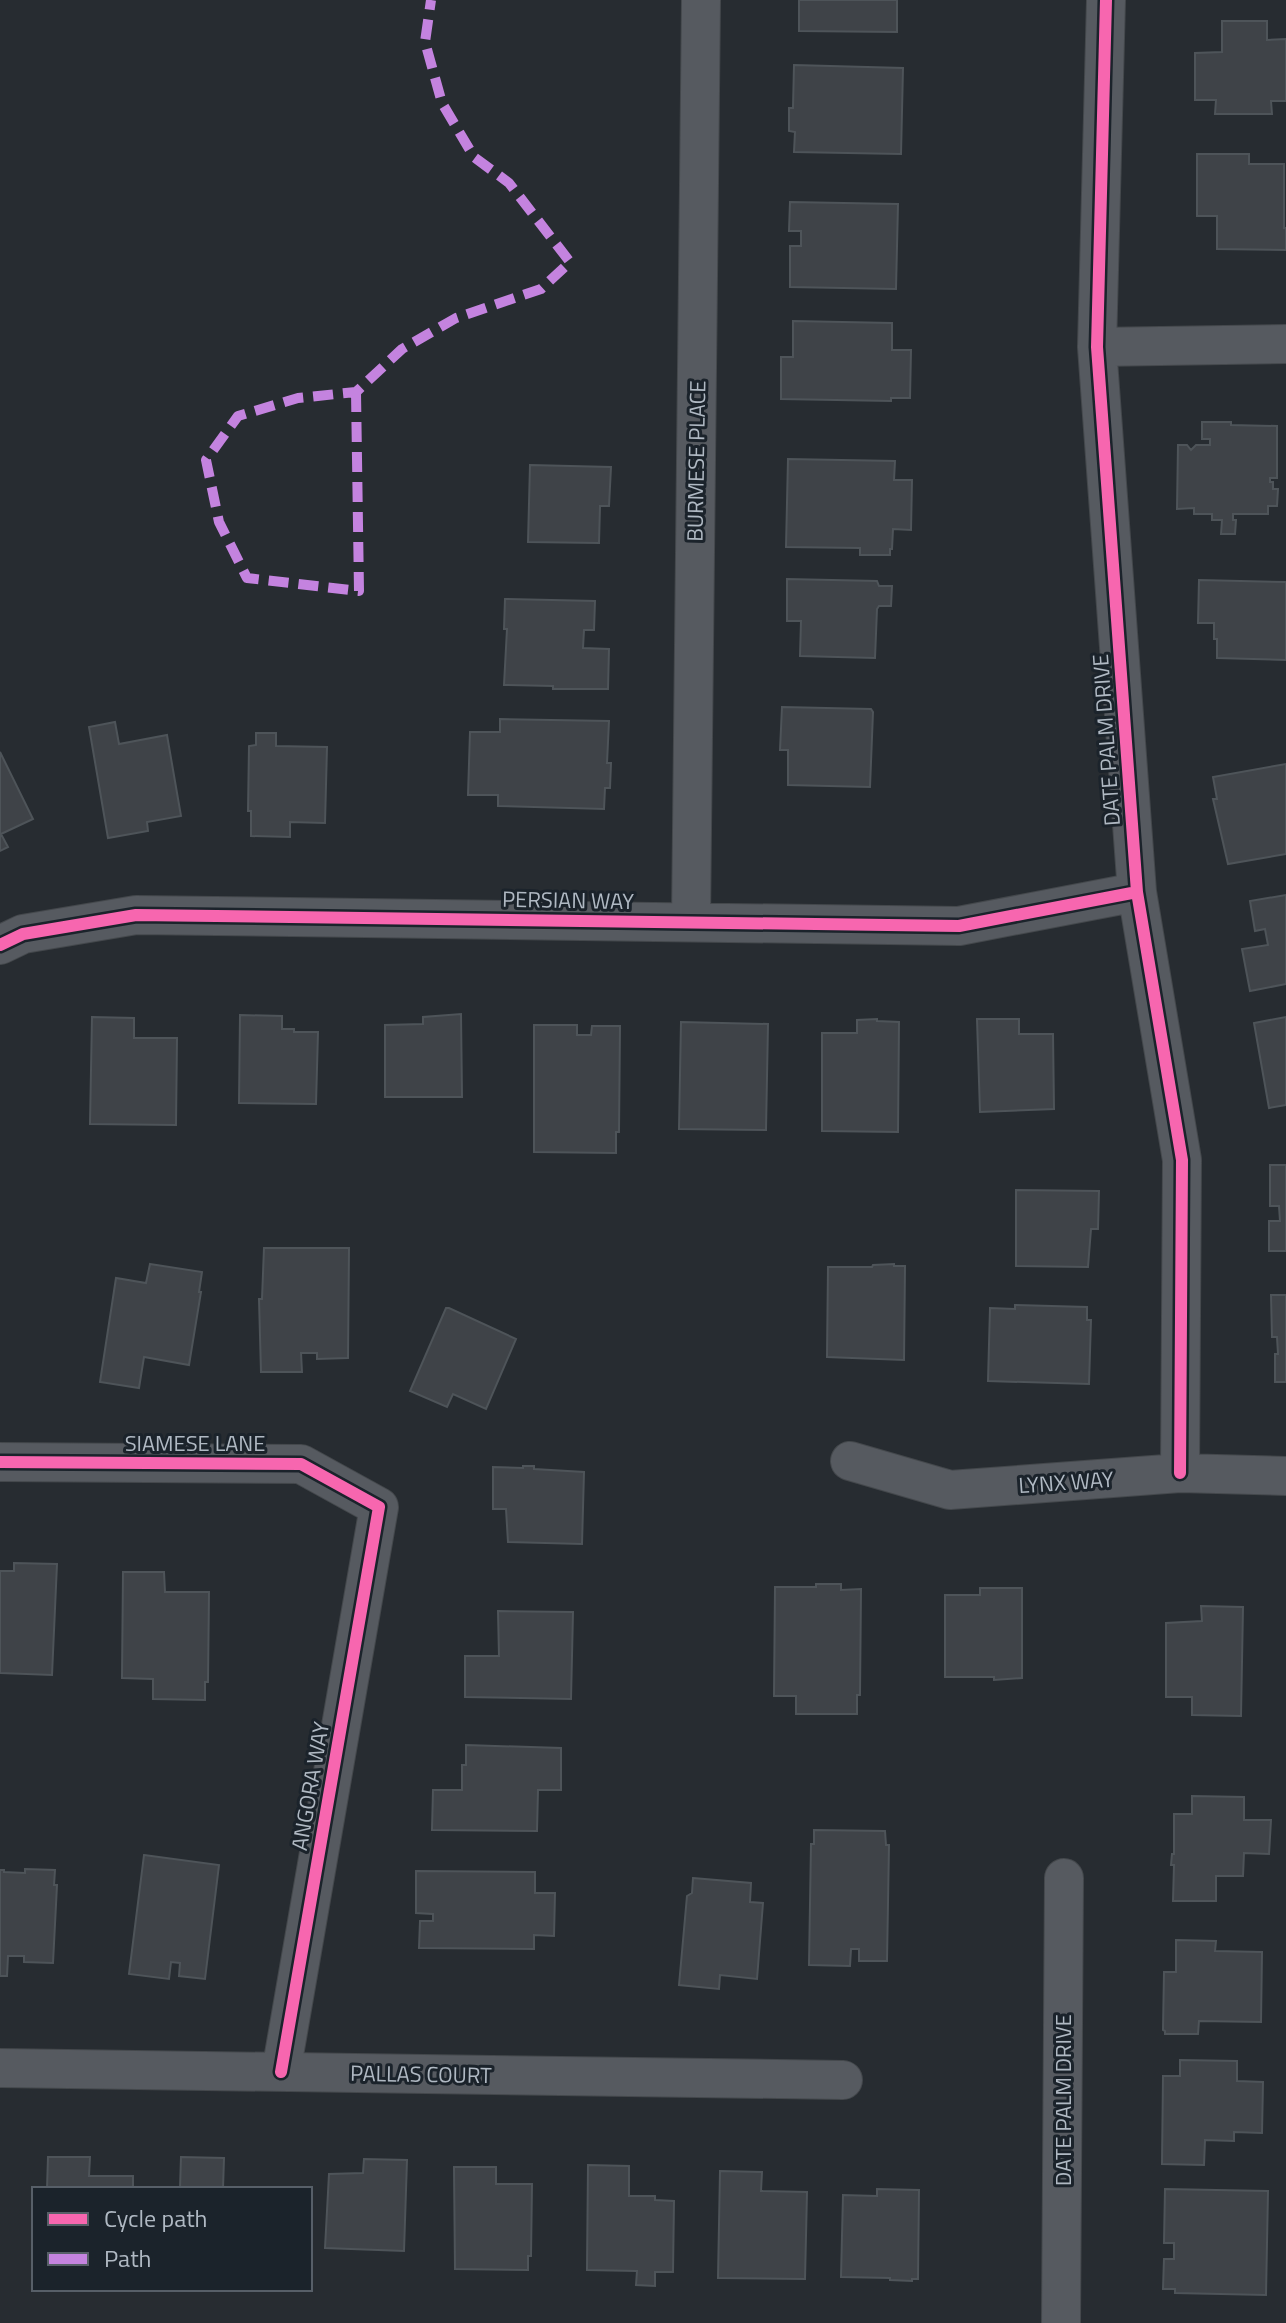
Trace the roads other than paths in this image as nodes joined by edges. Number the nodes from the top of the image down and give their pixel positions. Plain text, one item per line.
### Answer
1 (701, 0) edge
2 (1106, 0) edge
3 (1286, 344) edge
4 (1097, 347) junction
5 (1137, 892) junction
6 (691, 922) junction
7 (0, 945) edge
8 (850, 1461) dead end
9 (0, 1462) edge
10 (1180, 1473) junction
11 (1286, 1476) edge
12 (379, 1507) joint
13 (1064, 1878) dead end
14 (0, 2068) edge
15 (281, 2072) junction
16 (843, 2080) dead end
17 (1061, 2323) edge

1 - 6 street, BURMESE PLACE
2 - 4 street, DATE PALM DRIVE
3 - 4 street
4 - 5 street, DATE PALM DRIVE
5 - 6 street, PERSIAN WAY
5 - 10 street, DATE PALM DRIVE
6 - 7 street, PERSIAN WAY
8 - 10 street, LYNX WAY
9 - 12 street, SIAMESE LANE
10 - 11 street, LYNX WAY
12 - 15 street, ANGORA WAY
13 - 17 street, DATE PALM DRIVE
14 - 15 street, PALLAS COURT
15 - 16 street, PALLAS COURT

